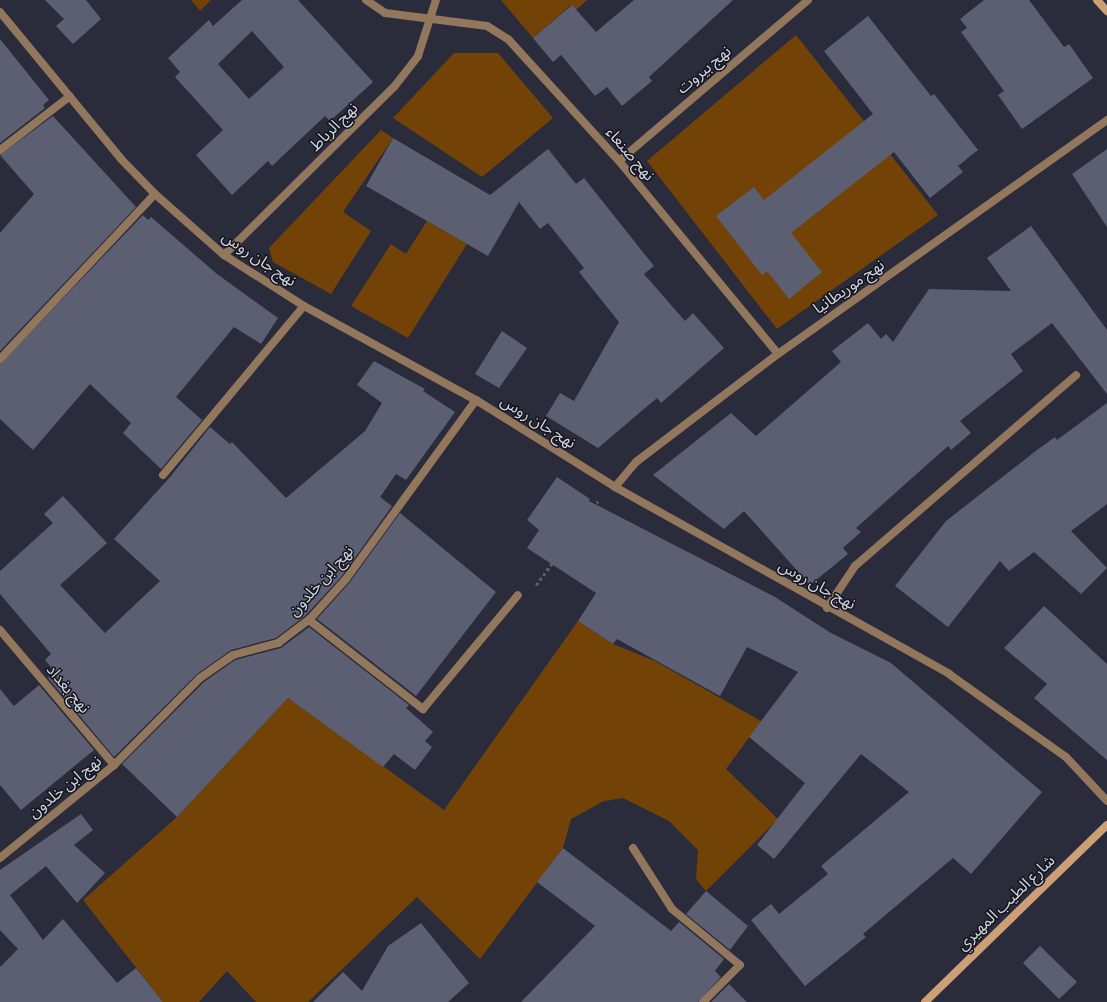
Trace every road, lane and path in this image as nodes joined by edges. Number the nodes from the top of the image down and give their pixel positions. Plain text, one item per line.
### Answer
1 (366, 0) edge
2 (436, 0) edge
3 (808, 0) edge
4 (1098, 0) edge
5 (1107, 11) edge
6 (0, 12) edge
7 (430, 19) junction
8 (70, 96) junction
9 (1107, 120) edge
10 (0, 150) edge
11 (619, 161) junction
12 (155, 194) junction
13 (224, 255) junction
14 (304, 306) junction
15 (778, 354) junction
16 (0, 359) edge
17 (1076, 374) dead end
18 (476, 400) junction
19 (163, 475) dead end
20 (615, 487) junction
21 (518, 595) joint
22 (827, 608) junction
23 (309, 620) junction
24 (0, 630) edge
25 (114, 766) junction
26 (1107, 802) edge
27 (1107, 825) edge
28 (633, 848) dead end
29 (0, 858) edge
30 (703, 1002) edge
31 (925, 1002) edge

1 - 7 street, نهج صنعاء
2 - 7 street, نهج الرباط
3 - 11 street, نهج بيروت
4 - 5 street
6 - 8 street, نهج جان روس
7 - 11 street, نهج صنعاء
7 - 13 street, نهج الرباط
8 - 10 street
8 - 12 street, نهج جان روس
9 - 15 street, نهج موريطانيا
11 - 15 street, نهج صنعاء
12 - 13 street, نهج جان روس
12 - 16 street
13 - 14 street, نهج جان روس
14 - 18 street, نهج جان روس
14 - 19 street
15 - 20 street, نهج موريطانيا
17 - 22 street
18 - 20 street, نهج جان روس
18 - 23 street, نهج ابن خلدون
20 - 21 path
20 - 22 street, نهج جان روس
21 - 23 street
22 - 26 street, نهج جان روس
23 - 25 street, نهج ابن خلدون
24 - 25 street, نهج بغداد
25 - 29 street, نهج ابن خلدون
27 - 31 street, شارع الطيب المهيري
28 - 30 street

